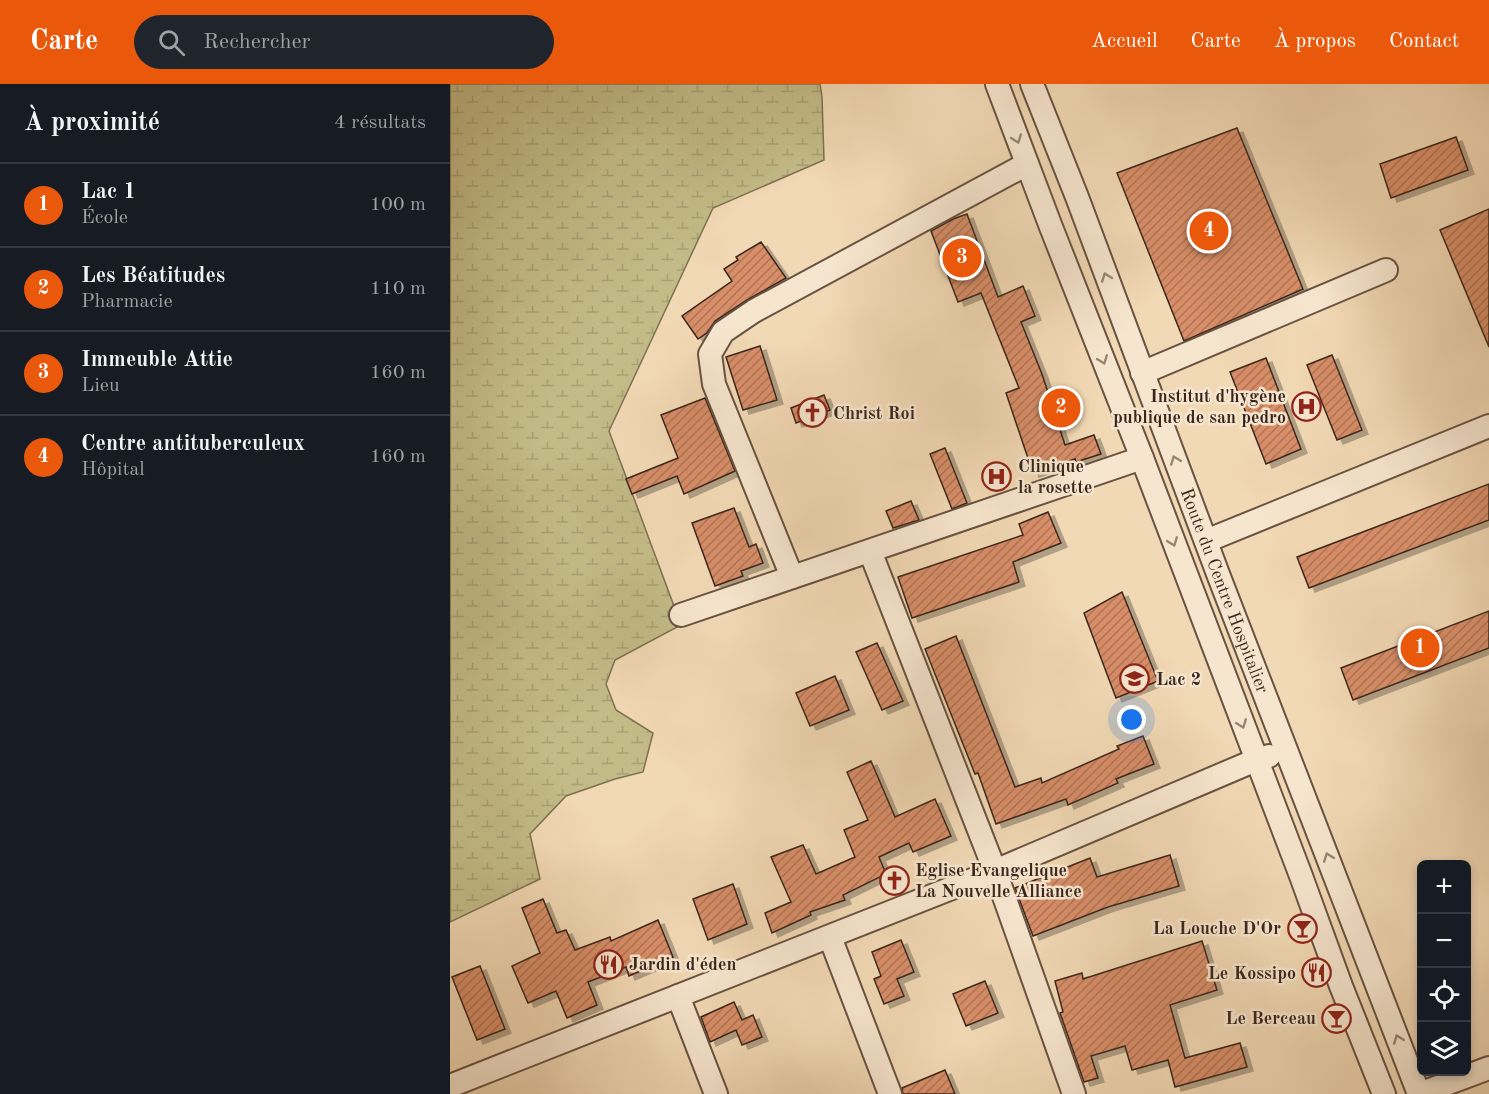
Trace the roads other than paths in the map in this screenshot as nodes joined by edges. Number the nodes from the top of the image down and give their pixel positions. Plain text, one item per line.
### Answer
1 (997, 84) edge
2 (1032, 84) edge
3 (1027, 164) junction
4 (1386, 270) dead end
5 (1142, 373) junction
6 (1489, 426) edge
7 (1142, 458) junction
8 (1206, 541) junction
9 (870, 550) junction
10 (792, 577) junction
11 (681, 615) dead end
12 (1287, 750) junction
13 (1256, 760) junction
14 (995, 871) junction
15 (830, 937) junction
16 (678, 996) junction
17 (1489, 1068) edge
18 (450, 1086) edge
19 (716, 1094) edge
20 (890, 1094) edge
21 (1074, 1094) edge
22 (1384, 1094) edge
23 (1419, 1094) edge

1 -> 3 street, Route du Centre Hospitalier
5 -> 2 street, Route du Centre Hospitalier
3 -> 7 street, Route du Centre Hospitalier
3 - 10 street
4 - 5 street
8 -> 5 street, Route du Centre Hospitalier
6 - 8 street
7 - 9 street
7 -> 13 street, Route du Centre Hospitalier
8 - 12 street, Route du Centre Hospitalier
9 - 10 street
9 - 14 street
10 - 11 street
12 - 13 street
23 -> 12 street, Route du Centre Hospitalier
13 - 14 street
13 - 22 street, Route du Centre Hospitalier
14 - 15 street
14 - 21 street
15 - 16 street
15 - 20 street
16 - 18 street
16 - 19 street
17 - 23 street

